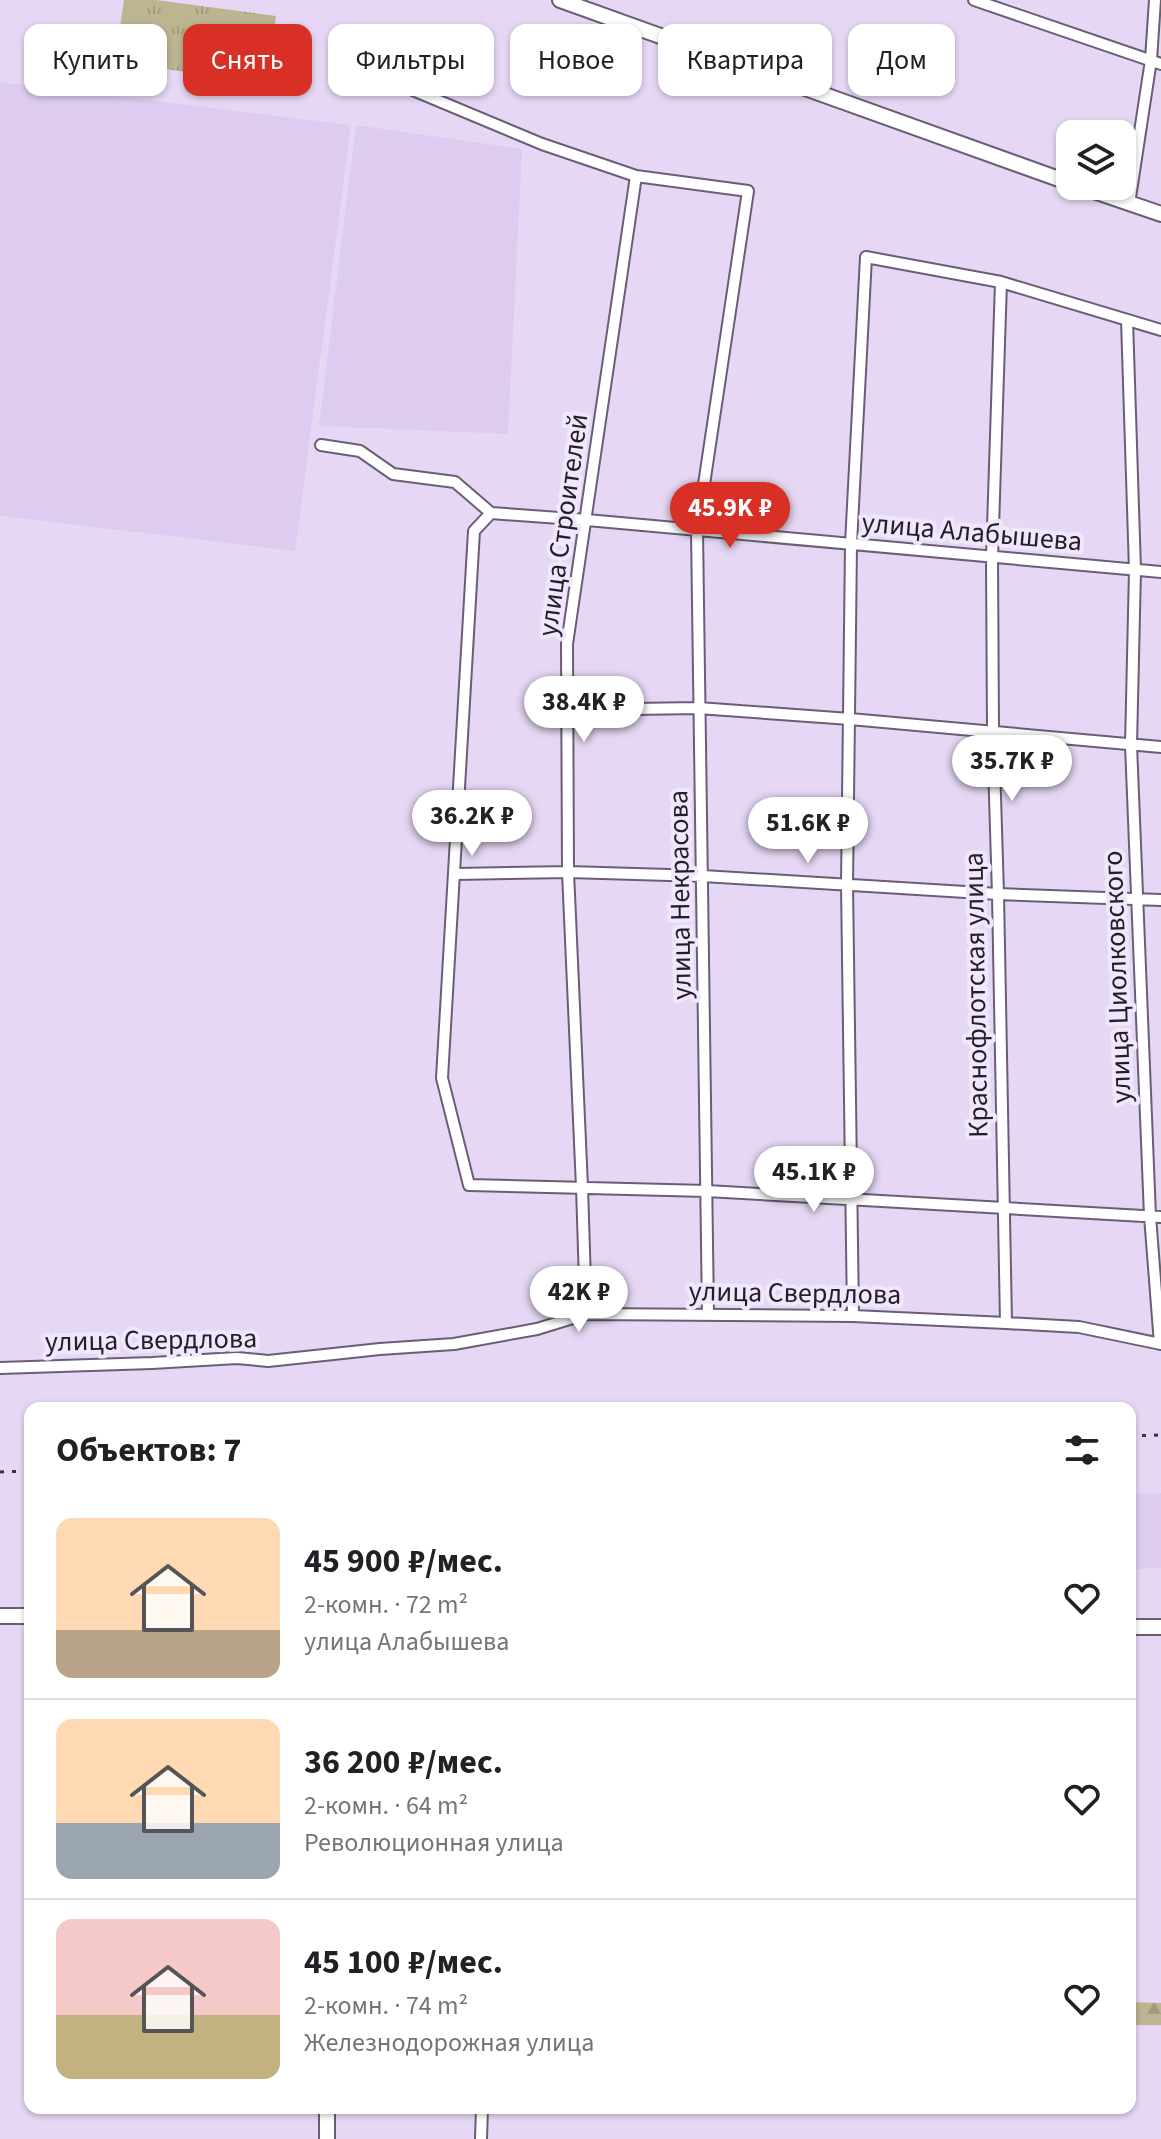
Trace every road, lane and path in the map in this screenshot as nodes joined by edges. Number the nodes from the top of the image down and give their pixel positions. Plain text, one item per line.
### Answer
1 (560, 0) edge
2 (974, 0) edge
3 (1155, 0) edge
4 (1156, 62) edge
5 (427, 96) edge
6 (636, 176) junction
7 (1056, 178) edge
8 (1118, 200) edge
9 (1129, 204) junction
10 (1161, 214) edge
11 (1001, 282) junction
12 (1127, 320) junction
13 (1161, 330) edge
14 (321, 445) dead end
15 (491, 513) junction
16 (587, 520) junction
17 (697, 531) junction
18 (851, 544) junction
19 (992, 558) junction
20 (1135, 570) junction
21 (1161, 572) edge
22 (698, 708) junction
23 (567, 710) junction
24 (850, 719) junction
25 (993, 731) junction
26 (1131, 745) junction
27 (1161, 747) edge
28 (568, 872) junction
29 (455, 874) junction
30 (703, 876) junction
31 (847, 885) junction
32 (998, 894) junction
33 (1137, 899) junction
34 (1161, 900) edge
35 (582, 1187) junction
36 (707, 1191) junction
37 (853, 1199) junction
38 (1004, 1209) junction
39 (1156, 1217) edge
40 (586, 1314) junction
41 (708, 1314) junction
42 (853, 1316) junction
43 (1006, 1323) junction
44 (1161, 1344) edge
45 (0, 1368) edge
46 (0, 1616) edge
47 (24, 1616) edge
48 (1136, 1627) edge
49 (1161, 1627) edge
50 (327, 2114) edge
51 (482, 2114) edge
52 (327, 2139) edge
53 (481, 2139) edge

1 - 7 street
2 - 4 street
3 - 4 street
4 - 9 street
5 - 6 street
6 - 16 street, улица Строителей
6 - 17 street, улица Некрасова
8 - 9 street
9 - 10 street
11 - 12 street
11 - 18 street
11 - 19 street, Краснофлотская улица
12 - 13 street
12 - 20 street, улица Циолковского
14 - 15 street
15 - 16 street, улица Алабышева
15 - 29 street
16 - 17 street, улица Алабышева
16 - 23 street, улица Строителей
17 - 18 street, улица Алабышева
17 - 22 street, улица Некрасова
18 - 19 street, улица Алабышева
18 - 24 street
19 - 20 street, улица Алабышева
19 - 25 street, Краснофлотская улица
20 - 21 street, улица Алабышева
20 - 26 street, улица Циолковского
22 - 23 street
22 - 24 street
22 - 30 street, улица Некрасова
23 - 28 street, улица Строителей
24 - 25 street
24 - 31 street
25 - 26 street
25 - 32 street, Краснофлотская улица
26 - 27 street
26 - 33 street, улица Циолковского
28 - 29 street
28 - 30 street
28 - 35 street, улица Строителей
29 - 35 street
30 - 31 street
30 - 36 street, улица Некрасова
31 - 32 street
31 - 37 street
32 - 33 street
32 - 38 street, Краснофлотская улица
33 - 34 street
33 - 39 street, улица Циолковского
35 - 36 street
35 - 40 street, улица Строителей
36 - 37 street
36 - 41 street, улица Некрасова
37 - 38 street
37 - 42 street
38 - 39 street
38 - 43 street, Краснофлотская улица
39 - 44 street, улица Циолковского
40 - 41 street, улица Свердлова
40 - 45 street, улица Свердлова
41 - 42 street, улица Свердлова
42 - 43 street, улица Свердлова
43 - 44 street, улица Свердлова
46 - 47 street
48 - 49 street
50 - 52 street
51 - 53 street

